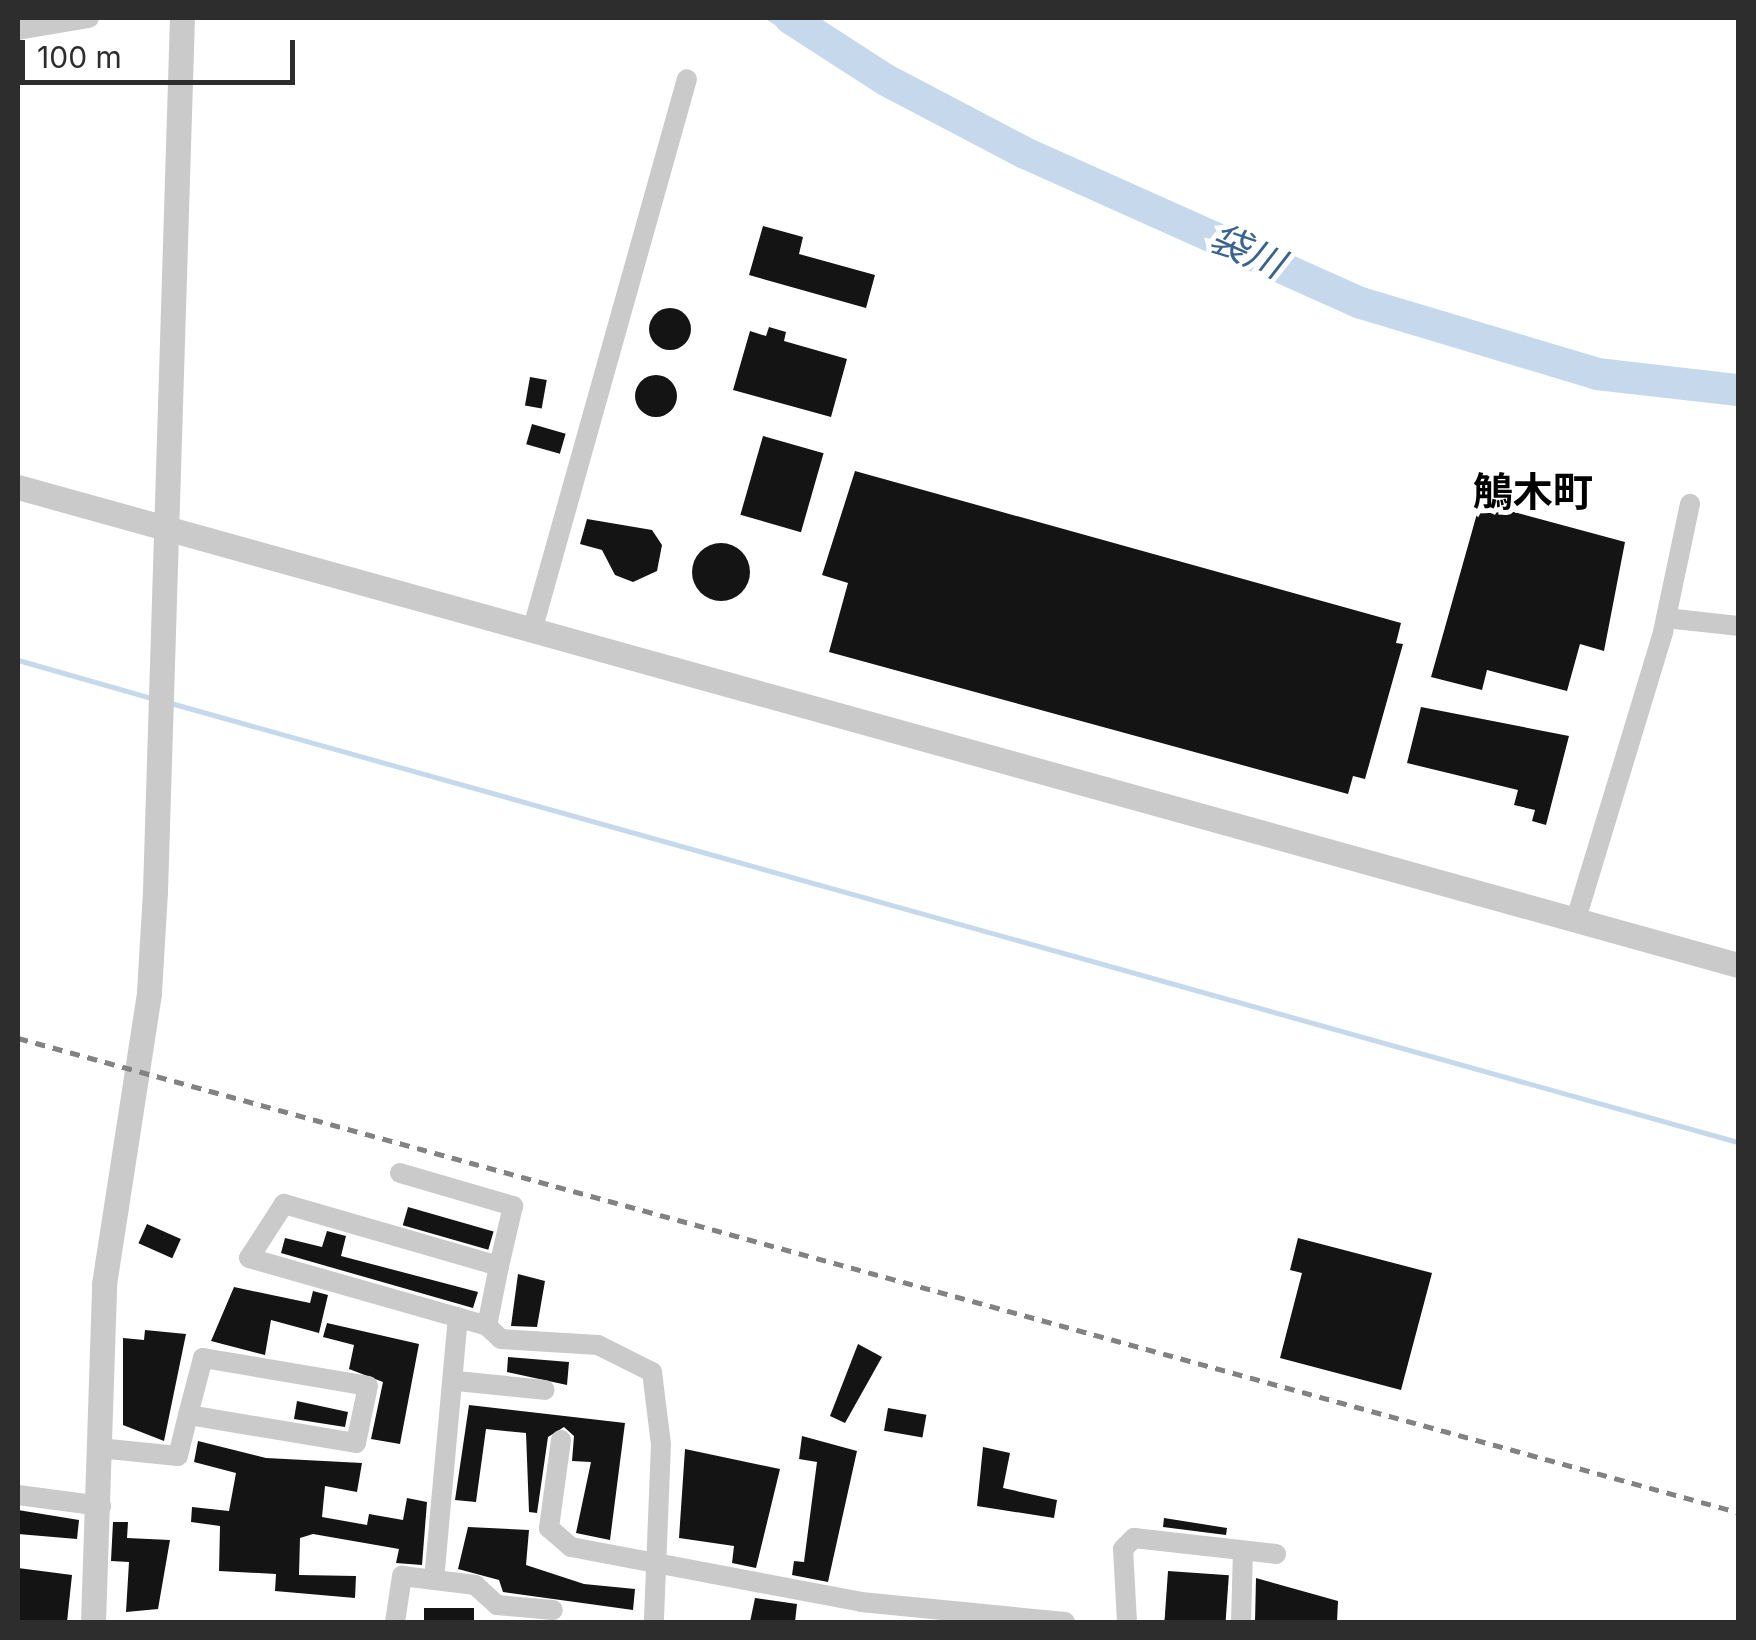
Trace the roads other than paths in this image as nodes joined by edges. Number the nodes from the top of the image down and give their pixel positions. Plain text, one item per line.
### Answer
1 (89, 18) edge
2 (182, 18) edge
3 (18, 30) edge
4 (687, 79) dead end
5 (18, 487) edge
6 (1690, 504) dead end
7 (163, 528) junction
8 (1666, 618) junction
9 (1738, 626) edge
10 (532, 631) junction
11 (1576, 919) junction
12 (1738, 965) edge
13 (400, 1173) dead end
14 (499, 1266) junction
15 (458, 1317) junction
16 (487, 1326) junction
17 (457, 1381) junction
18 (545, 1390) dead end
19 (188, 1415) junction
20 (561, 1440) dead end
21 (99, 1448) junction
22 (18, 1495) edge
23 (101, 1506) junction
24 (1243, 1550) junction
25 (1276, 1554) dead end
26 (656, 1561) junction
27 (434, 1580) junction
28 (553, 1610) dead end
29 (860, 1612) edge
30 (1039, 1621) edge
31 (93, 1622) edge
32 (395, 1622) edge
33 (654, 1622) edge
34 (1066, 1622) edge
35 (1127, 1622) edge
36 (1241, 1622) edge

1 - 3 street
2 - 7 street
4 - 10 street
5 - 7 street
6 - 8 street
7 - 10 street
7 - 21 street
8 - 9 street
8 - 11 street
10 - 11 street
11 - 12 street
13 - 14 street
14 - 15 street
14 - 16 street
15 - 16 street
15 - 17 street
16 - 26 street
17 - 18 street
17 - 27 street
19 - 19 street
19 - 21 street
20 - 26 street
21 - 23 street
22 - 23 street
23 - 31 street
24 - 25 street
24 - 35 street
24 - 36 street
26 - 29 street
26 - 33 street
27 - 28 street
27 - 32 street
29 - 30 street
30 - 34 street

